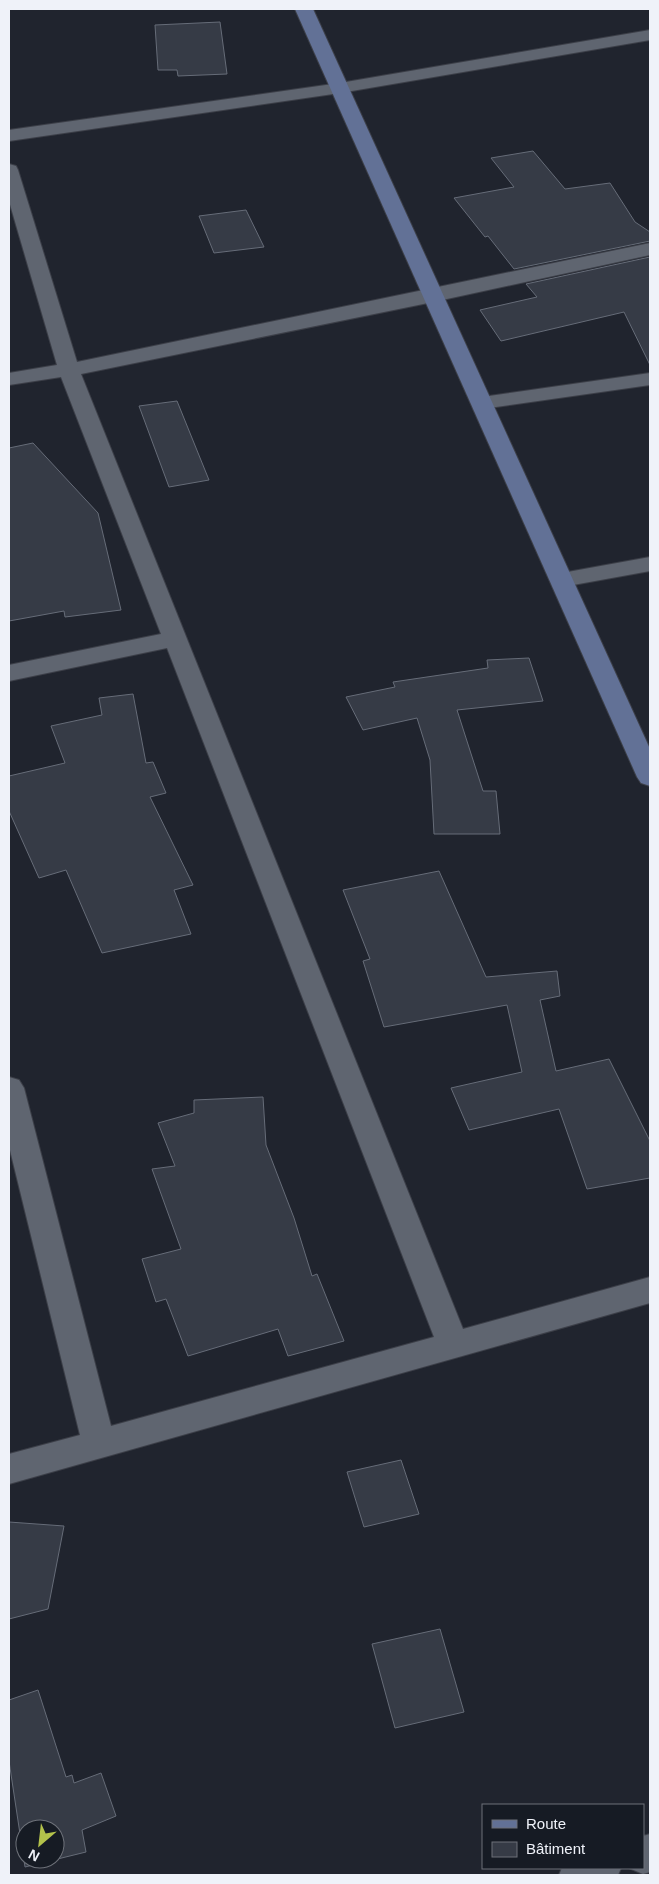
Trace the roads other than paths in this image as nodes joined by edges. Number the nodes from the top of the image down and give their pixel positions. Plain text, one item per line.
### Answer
1 (304, 9) edge
2 (650, 35) edge
3 (340, 88) junction
4 (9, 136) edge
5 (9, 170) edge
6 (650, 249) edge
7 (433, 296) junction
8 (69, 370) junction
9 (9, 379) edge
10 (650, 379) edge
11 (482, 403) junction
12 (650, 564) edge
13 (562, 580) junction
14 (175, 639) junction
15 (9, 673) edge
16 (650, 777) edge
17 (9, 1088) edge
18 (650, 1290) edge
19 (453, 1345) junction
20 (99, 1444) junction
21 (9, 1469) edge
22 (599, 1869) edge
23 (578, 1875) edge

1 - 3 main road
2 - 3 street
3 - 4 street
3 - 7 main road
5 - 8 street
6 - 7 street
7 - 8 street
7 - 11 main road
8 - 9 street
8 - 14 street
10 - 11 street
11 - 13 main road
12 - 13 street
13 - 16 main road
14 - 15 street
14 - 19 street
17 - 20 street
18 - 19 street
19 - 20 street
20 - 21 street
22 - 23 street

